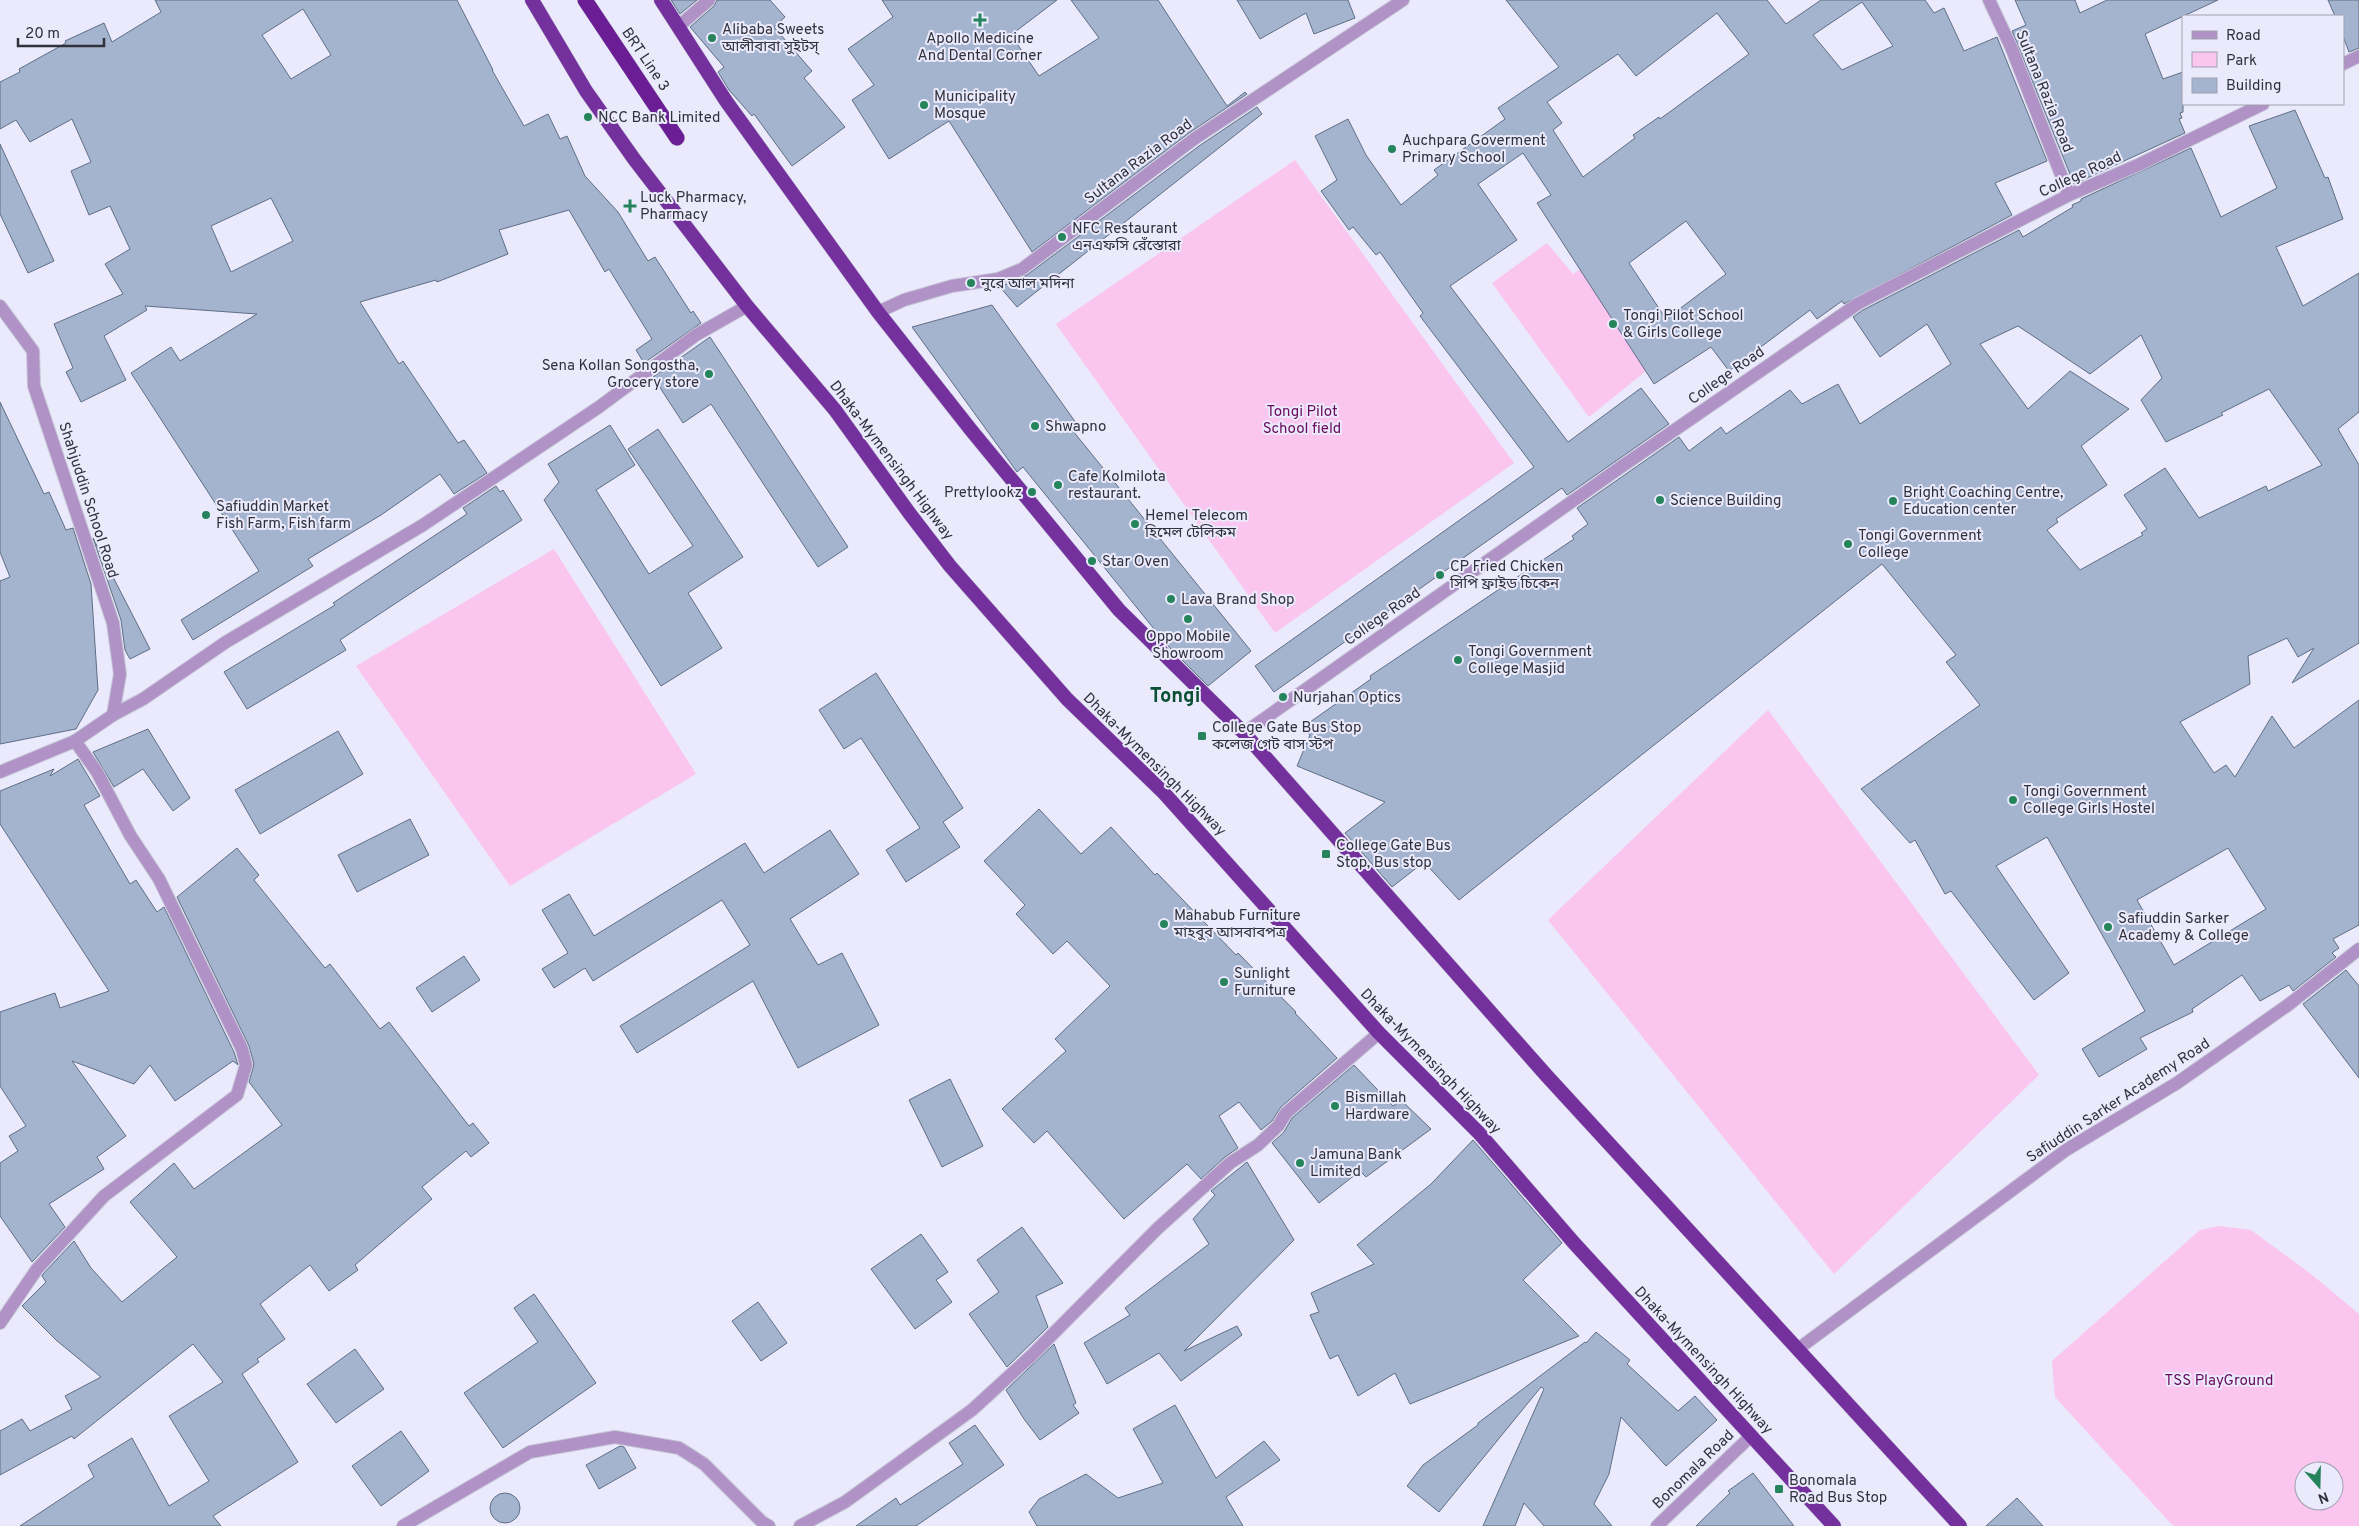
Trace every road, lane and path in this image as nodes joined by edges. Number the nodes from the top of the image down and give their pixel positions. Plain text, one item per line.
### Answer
1 (532, 0) edge
2 (585, 0) edge
3 (661, 0) edge
4 (710, 0) edge
5 (1403, 0) edge
6 (1989, 0) edge
7 (679, 26) junction
8 (2359, 56) edge
9 (2344, 64) edge
10 (2261, 105) edge
11 (678, 138) dead end
12 (2069, 194) junction
13 (0, 306) edge
14 (747, 306) junction
15 (878, 312) junction
16 (113, 715) junction
17 (1244, 733) junction
18 (75, 741) junction
19 (0, 772) edge
20 (2359, 949) edge
21 (1378, 1033) junction
22 (0, 1323) edge
23 (1798, 1349) junction
24 (1751, 1436) junction
25 (403, 1526) edge
26 (770, 1526) edge
27 (800, 1526) edge
28 (1657, 1526) edge
29 (1834, 1526) edge
30 (1960, 1526) edge

1 - 14 highway, Dhaka-Mymensingh Highway
2 - 11 highway, BRT Line 3
3 - 7 highway
4 - 7 street
5 - 15 street, Sultana Razia Road
6 - 12 street, Sultana Razia Road
7 - 15 highway
8 - 9 street
10 - 12 street, College Road
12 - 17 street, College Road
13 - 16 street, Shahjuddin School Road
14 - 16 street
14 - 21 highway, Dhaka-Mymensingh Highway
15 - 17 highway
16 - 18 street
17 - 23 highway
18 - 19 street
18 - 22 street
20 - 23 street, Safiuddin Sarker Academy Road
21 - 24 highway, Dhaka-Mymensingh Highway
21 - 27 street
23 - 30 highway
24 - 28 street, Bonomala Road
24 - 29 highway, Dhaka-Mymensingh Highway
25 - 26 street

